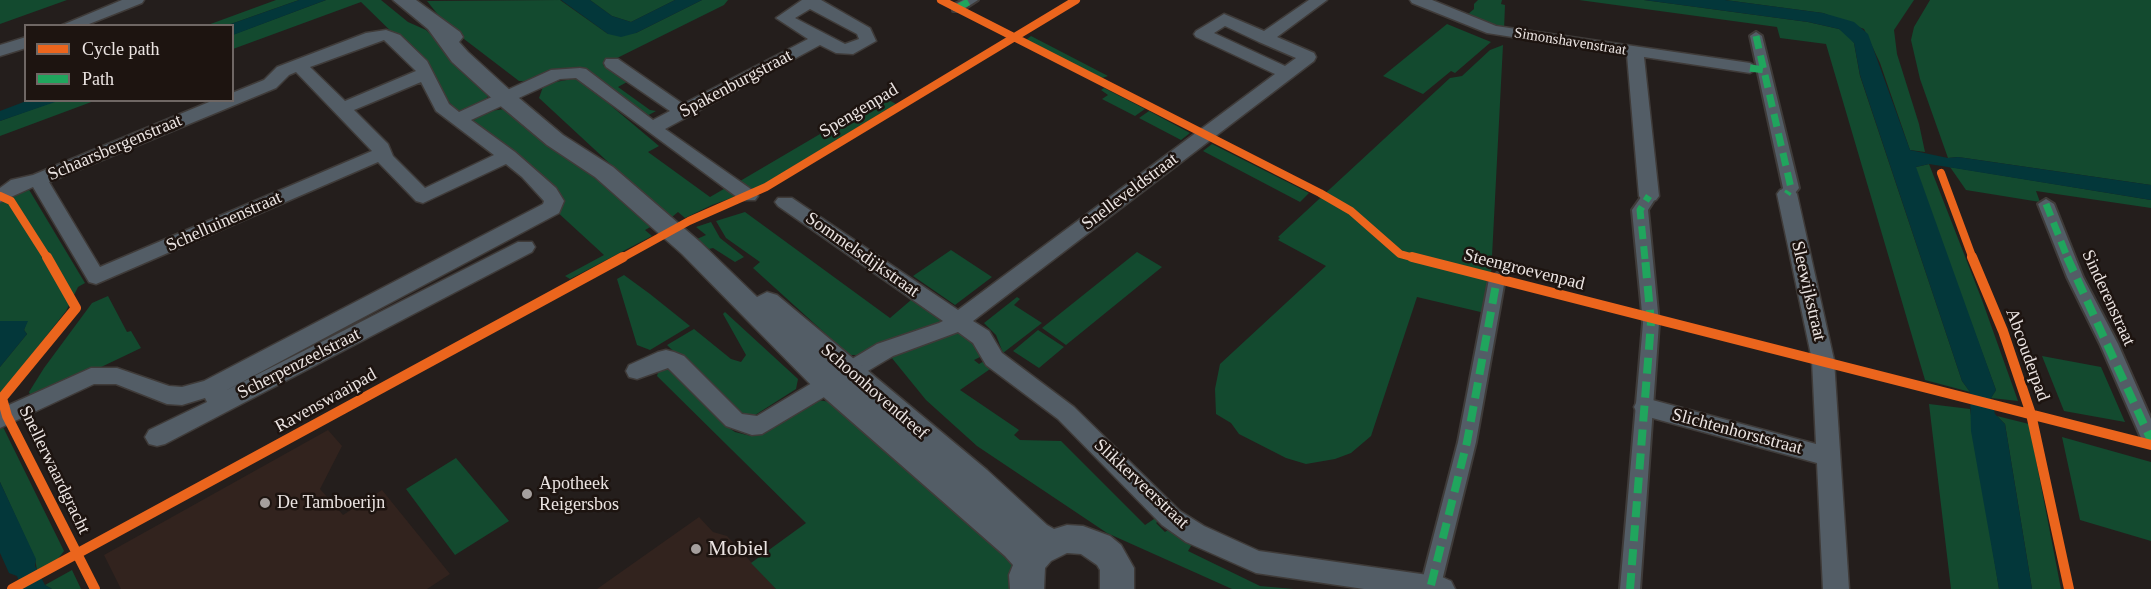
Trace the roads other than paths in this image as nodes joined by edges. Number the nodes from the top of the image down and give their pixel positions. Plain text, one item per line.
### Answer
1 (135, 0) edge
2 (403, 0) edge
3 (972, 0) edge
4 (1318, 0) edge
5 (1418, 0) edge
6 (812, 1) edge
7 (957, 8) dead end
8 (73, 24) edge
9 (1756, 36) dead end
10 (1265, 38) junction
11 (820, 39) junction
12 (24, 43) edge
13 (0, 51) edge
14 (1635, 51) junction
15 (612, 63) dead end
16 (300, 66) junction
17 (1757, 69) junction
18 (1287, 73) junction
19 (424, 74) junction
20 (513, 94) junction
21 (234, 99) edge
22 (226, 102) edge
23 (343, 108) junction
24 (683, 112) junction
25 (458, 119) junction
26 (652, 128) junction
27 (381, 154) junction
28 (508, 156) junction
29 (38, 180) junction
30 (1786, 194) joint
31 (1, 196) edge
32 (748, 196) dead end
33 (1649, 196) joint
34 (785, 202) dead end
35 (2046, 204) dead end
36 (525, 247) dead end
37 (446, 277) junction
38 (1497, 279) dead end
39 (1650, 318) joint
40 (960, 321) junction
41 (637, 371) dead end
42 (839, 378) junction
43 (216, 396) junction
44 (1645, 407) junction
45 (4, 418) edge
46 (157, 437) dead end
47 (2151, 440) edge
48 (1830, 457) junction
49 (1036, 565) edge
50 (1121, 587) edge
51 (1437, 587) edge
52 (1630, 589) edge
53 (1836, 589) edge

1 - 8 street
2 - 20 street, Schoonhovendreef
3 - 7 street
4 - 10 street
5 - 14 street, Simonshavenstraat
6 - 11 street, Spakenburgstraat
6 - 11 street, Spakenburgstraat
9 - 17 street, Sleewijkstraat
10 - 18 street, Snelleveldstraat
10 - 18 street
11 - 24 street, Spakenburgstraat
12 - 13 street
14 - 17 street, Simonshavenstraat
14 - 33 street, Simonshavenstraat
15 - 24 street
16 - 19 street, Schaarsbergenstraat
16 - 21 street, Schaarsbergenstraat
16 - 23 street
17 - 30 street, Sleewijkstraat
18 - 40 street, Snelleveldstraat
19 - 23 street
19 - 25 street, Schaarsbergenstraat
20 - 25 street, Spakenburgstraat
20 - 26 street, Spakenburgstraat
20 - 42 street, Schoonhovendreef
22 - 29 street, Schaarsbergenstraat
23 - 27 street
24 - 26 street, Spakenburgstraat
25 - 28 street, Scherpenzeelstraat
26 - 32 street, Spakenburgstraat
27 - 28 street
27 - 29 street, Schelluinenstraat
28 - 37 street, Scherpenzeelstraat
29 - 31 street, Schaarsbergenstraat
30 - 48 street, Sleewijkstraat
33 - 39 street, Simonshavenstraat
34 - 40 street, Sommelsdijkstraat
35 - 47 street, Sinderenstraat
36 - 37 street, Scherpenzeelstraat
37 - 43 street, Scherpenzeelstraat
38 - 51 street, Slikkerveerstraat
39 - 44 street, Slichtenhorststraat
40 - 42 street, Snelleveldstraat
40 - 51 street, Slikkerveerstraat
41 - 42 street, Snelleveldstraat
42 - 49 street, Schoonhovendreef
43 - 45 street, Scherpenzeelstraat
43 - 46 street, Scherpenzeelstraat
44 - 48 street, Slichtenhorststraat
44 - 52 street, Slichtenhorststraat
48 - 53 street, Sleewijkstraat
49 - 50 street

